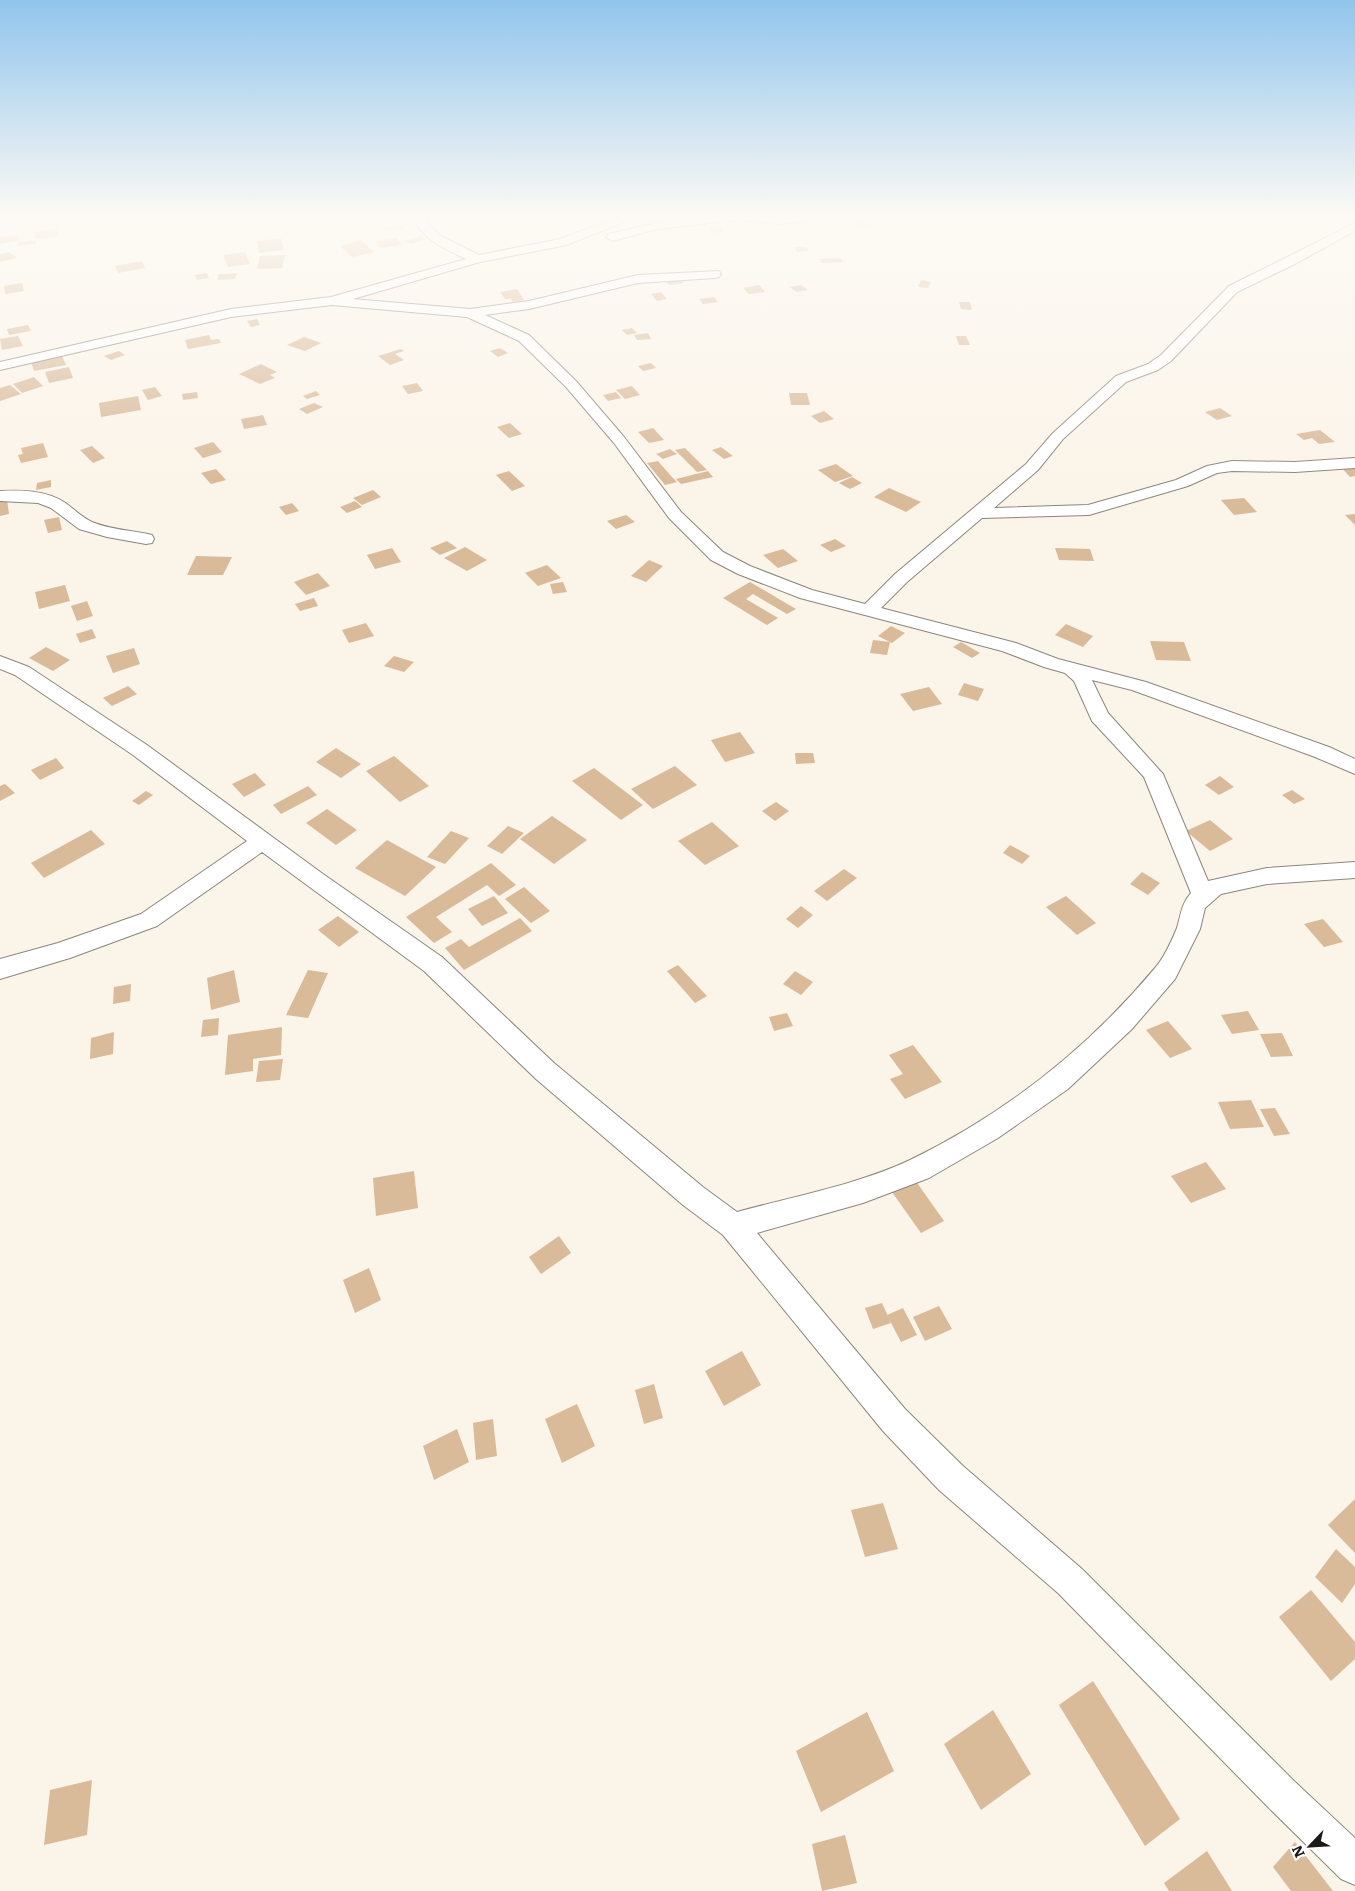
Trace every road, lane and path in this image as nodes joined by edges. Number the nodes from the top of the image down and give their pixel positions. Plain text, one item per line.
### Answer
1 (296, 305) edge
2 (381, 305) edge
3 (526, 305) edge
4 (1217, 305) edge
5 (470, 313) junction
6 (0, 366) edge
7 (1355, 463) edge
8 (0, 496) edge
9 (976, 513) junction
10 (146, 539) dead end
11 (870, 610) junction
12 (0, 662) edge
13 (1071, 668) junction
14 (1355, 767) edge
15 (262, 841) junction
16 (1355, 870) edge
17 (1203, 894) junction
18 (0, 969) edge
19 (733, 1226) junction
20 (1355, 1865) edge

1 - 6 street
2 - 5 street
3 - 5 street
4 - 9 street
5 - 11 street
7 - 9 street
8 - 10 street
9 - 11 street
11 - 13 street
12 - 15 street
13 - 14 street
13 - 17 street
15 - 18 street
15 - 19 street
16 - 17 street
17 - 19 street
19 - 20 street

